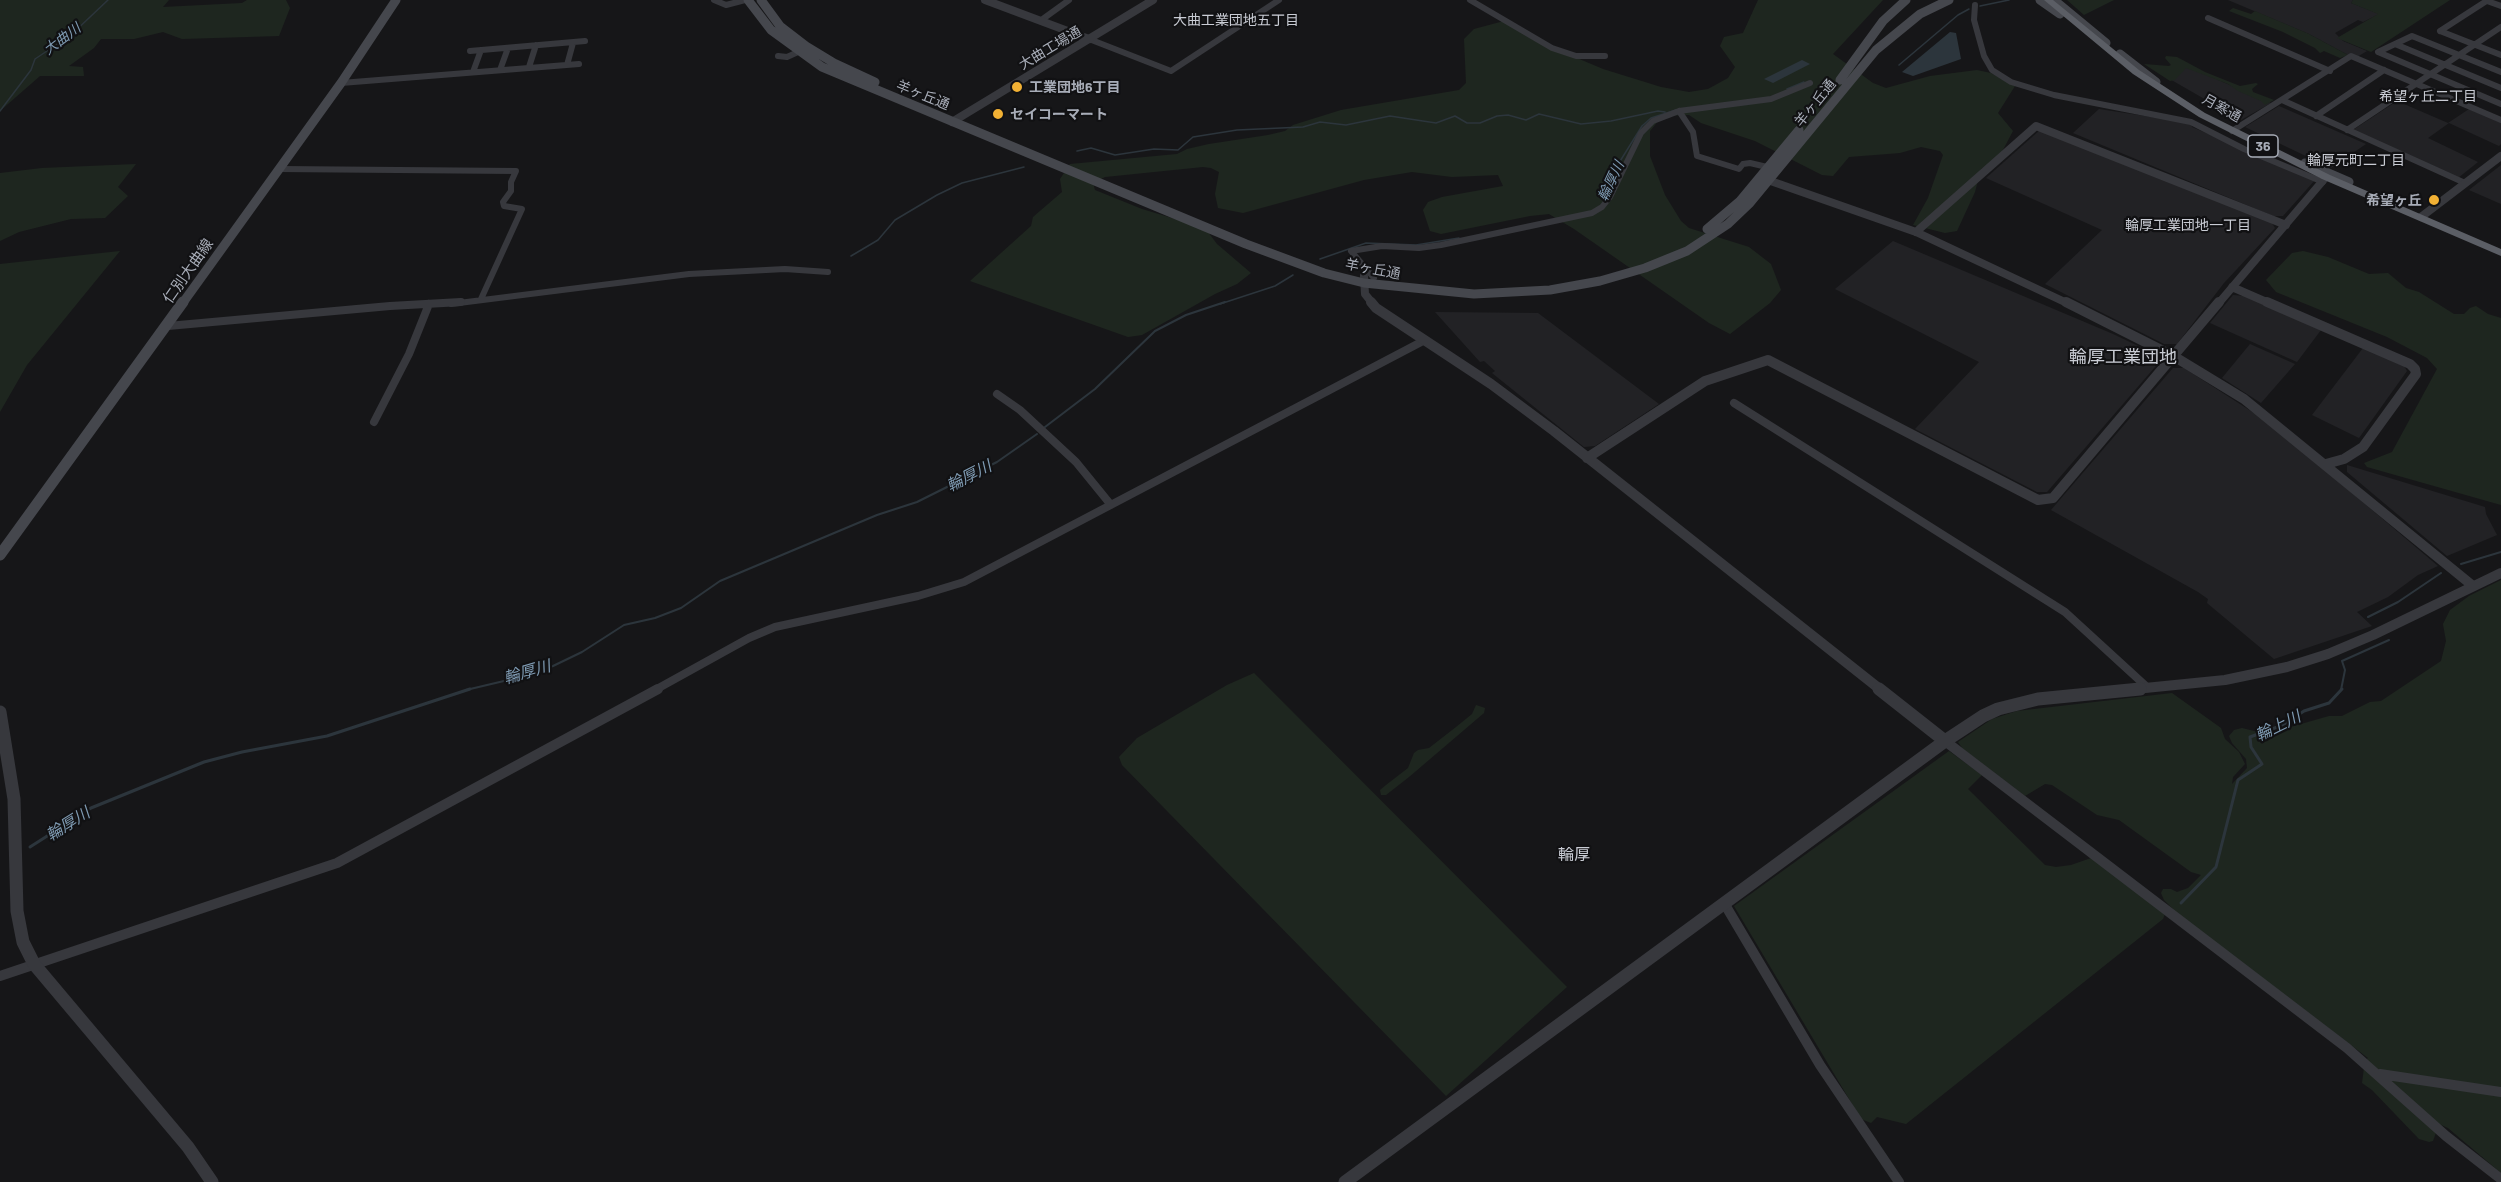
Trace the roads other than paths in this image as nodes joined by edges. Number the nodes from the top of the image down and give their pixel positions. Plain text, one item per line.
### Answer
1 (396, 0) edge
2 (714, 0) edge
3 (747, 0) edge
4 (761, 0) edge
5 (985, 0) edge
6 (1069, 0) edge
7 (1153, 0) edge
8 (1279, 0) edge
9 (1470, 0) edge
10 (1906, 0) edge
11 (1949, 0) edge
12 (2040, 0) edge
13 (2048, 0) edge
14 (2054, 0) edge
15 (2060, 0) edge
16 (2488, 0) edge
17 (1975, 5) dead end
18 (2501, 6) edge
19 (2208, 18) dead end
20 (1040, 21) junction
21 (2501, 27) edge
22 (1089, 39) junction
23 (585, 41) dead end
24 (573, 42) junction
25 (2395, 44) junction
26 (536, 45) junction
27 (2474, 45) junction
28 (508, 48) junction
29 (481, 50) junction
30 (470, 51) dead end
31 (798, 52) junction
32 (2459, 55) junction
33 (2501, 55) edge
34 (778, 56) dead end
35 (1605, 56) dead end
36 (579, 63) dead end
37 (567, 65) junction
38 (2445, 65) junction
39 (529, 68) junction
40 (500, 70) junction
41 (2384, 70) junction
42 (2135, 71) junction
43 (2330, 71) junction
44 (473, 72) junction
45 (2501, 72) edge
46 (2431, 75) junction
47 (341, 83) junction
48 (1810, 83) dead end
49 (2417, 84) junction
50 (2501, 88) edge
51 (2282, 100) junction
52 (2501, 104) edge
53 (1679, 111) junction
54 (2316, 116) junction
55 (956, 119) junction
56 (2501, 120) edge
57 (2234, 130) junction
58 (2348, 130) junction
59 (2501, 156) edge
60 (1767, 167) junction
61 (280, 169) junction
62 (1764, 179) junction
63 (2325, 179) junction
64 (2464, 183) junction
65 (2422, 216) junction
66 (2286, 225) junction
67 (1916, 232) junction
68 (2501, 247) edge
69 (2501, 253) edge
70 (828, 272) dead end
71 (1367, 279) junction
72 (2232, 287) junction
73 (481, 298) junction
74 (429, 304) junction
75 (168, 326) junction
76 (1425, 340) junction
77 (2175, 357) junction
78 (997, 394) dead end
79 (1734, 403) dead end
80 (374, 422) dead end
81 (1587, 458) junction
82 (2326, 464) junction
83 (1111, 505) junction
84 (0, 555) edge
85 (2501, 573) edge
86 (2473, 586) junction
87 (2148, 688) junction
88 (0, 712) edge
89 (1945, 741) junction
90 (1724, 903) junction
91 (34, 964) junction
92 (0, 976) edge
93 (2379, 1074) junction
94 (2501, 1092) edge
95 (2501, 1179) edge
96 (212, 1182) edge
97 (1345, 1182) edge
98 (1899, 1182) edge

1 - 47 main road, 仁別大曲線
2 - 3 street
3 - 31 main road, 羊ヶ丘通
4 - 55 main road, 羊ヶ丘通
5 - 20 street
6 - 20 street
7 - 22 street, 大曲工場通
8 - 22 street
9 - 35 street
10 - 60 main road, 羊ヶ丘通
11 - 62 main road, 羊ヶ丘通
12 - 42 main road
13 - 42 highway, 月寒通 / 36
14 - 57 main road
15 - 57 highway, 月寒通 / 36
16 - 18 street
16 - 27 street
17 - 63 street
19 - 43 street
20 - 22 street
21 - 27 street
22 - 55 street, 大曲工場通
23 - 24 street
24 - 26 street
24 - 37 street
25 - 32 street
25 - 38 street
25 - 46 street
26 - 28 street
26 - 39 street
27 - 32 street
27 - 33 street
28 - 29 street
28 - 40 street
29 - 30 street
29 - 44 street
31 - 34 street
31 - 55 main road, 羊ヶ丘通
32 - 38 street
32 - 45 street
36 - 37 street
37 - 39 street
38 - 46 street
38 - 50 street
39 - 40 street
40 - 44 street
41 - 43 street
41 - 49 street
41 - 54 street
42 - 57 highway, 月寒通 / 36
43 - 51 street
44 - 47 street
46 - 49 street
46 - 52 street
47 - 61 main road, 仁別大曲線
48 - 53 street
49 - 56 street
49 - 58 street
51 - 54 street
51 - 57 street
53 - 60 street
53 - 71 street
54 - 58 street
55 - 71 main road, 羊ヶ丘通
57 - 63 highway, 月寒通 / 36
57 - 65 highway, 月寒通 / 36
58 - 64 street
59 - 64 street
60 - 62 main road, 羊ヶ丘通
61 - 73 street
61 - 75 main road, 仁別大曲線
62 - 67 street
62 - 71 main road, 羊ヶ丘通
63 - 65 highway, 月寒通 / 36
63 - 66 street
64 - 65 street
65 - 68 highway, 月寒通 / 36
65 - 69 highway, 月寒通 / 36
66 - 67 street
66 - 72 street
67 - 77 street
70 - 73 street
71 - 76 street
72 - 77 street
72 - 82 street
73 - 74 street
74 - 75 street
74 - 80 street
75 - 84 main road, 仁別大曲線
76 - 81 street
76 - 83 street
77 - 81 street
77 - 82 street
78 - 83 street
79 - 87 street
81 - 89 street
82 - 86 street
83 - 91 street
85 - 86 street
86 - 87 street
87 - 89 street
88 - 91 street
89 - 90 street
89 - 93 street
90 - 97 street
90 - 98 street
91 - 92 street
91 - 96 street
93 - 94 street
93 - 95 street

